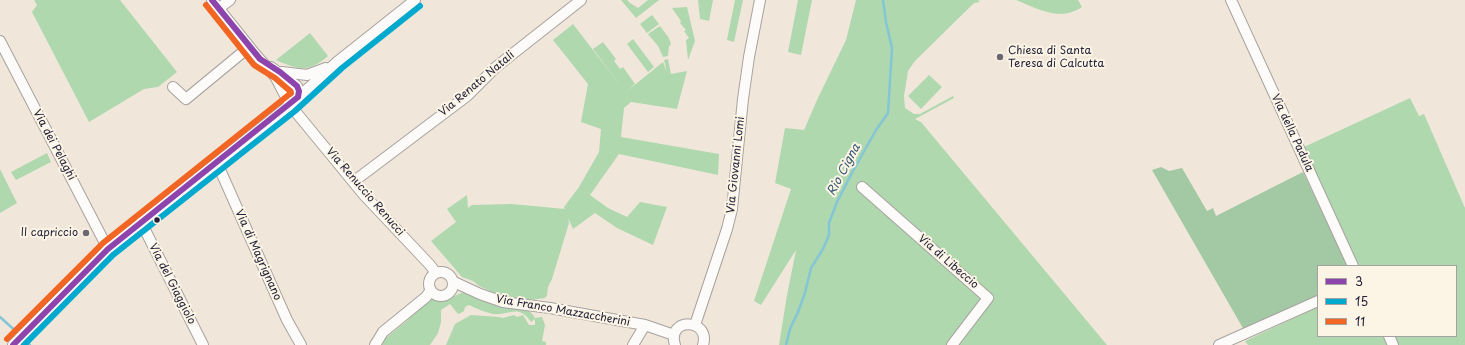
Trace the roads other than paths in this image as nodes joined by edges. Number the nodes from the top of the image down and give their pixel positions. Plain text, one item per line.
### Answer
1 (212, 0) edge
2 (230, 0) edge
3 (415, 0) edge
4 (581, 0) edge
5 (760, 0) edge
6 (1231, 0) edge
7 (219, 8) junction
8 (0, 41) edge
9 (249, 47) junction
10 (337, 62) junction
11 (278, 75) junction
12 (172, 87) dead end
13 (298, 97) junction
14 (293, 108) junction
15 (217, 163) junction
16 (353, 182) junction
17 (862, 187) dead end
18 (141, 222) junction
19 (108, 249) junction
20 (1353, 265) edge
21 (436, 273) junction
22 (454, 282) junction
23 (431, 290) junction
24 (1317, 301) edge
25 (645, 325) junction
26 (694, 325) junction
27 (674, 340) edge
28 (14, 345) edge
29 (203, 345) edge
30 (301, 345) edge
31 (375, 345) edge
32 (633, 345) edge
33 (703, 345) edge
34 (952, 345) edge
35 (1219, 345) edge

1 - 7 street
2 - 7 street
3 - 10 street
4 - 16 street, Via Renato Natali
5 - 26 street, Via Giovanni Lomi
6 - 20 street, Via della Padula
7 - 9 street
8 - 19 street, Via dei Pelaghi
9 - 11 street
9 - 12 street
10 - 11 street
10 - 13 street
11 - 13 street
11 - 14 street, Via Renuccio Renucci
13 - 14 street
14 - 15 street
14 - 16 street, Via Renuccio Renucci
15 - 18 street
15 - 30 street, Via di Magrignano
16 - 21 street, Via Renuccio Renucci
17 - 34 street, Via di Libeccio
18 - 19 street
18 - 29 street, Via del Giaggiolo
19 - 28 street
21 - 22 street
21 - 23 street
22 - 23 street
22 - 25 street, Via Franco Mazzaccherini
23 - 31 street
24 - 35 street
25 - 27 street, Via Franco Mazzaccherini
25 - 32 street
26 - 27 street
26 - 33 street

